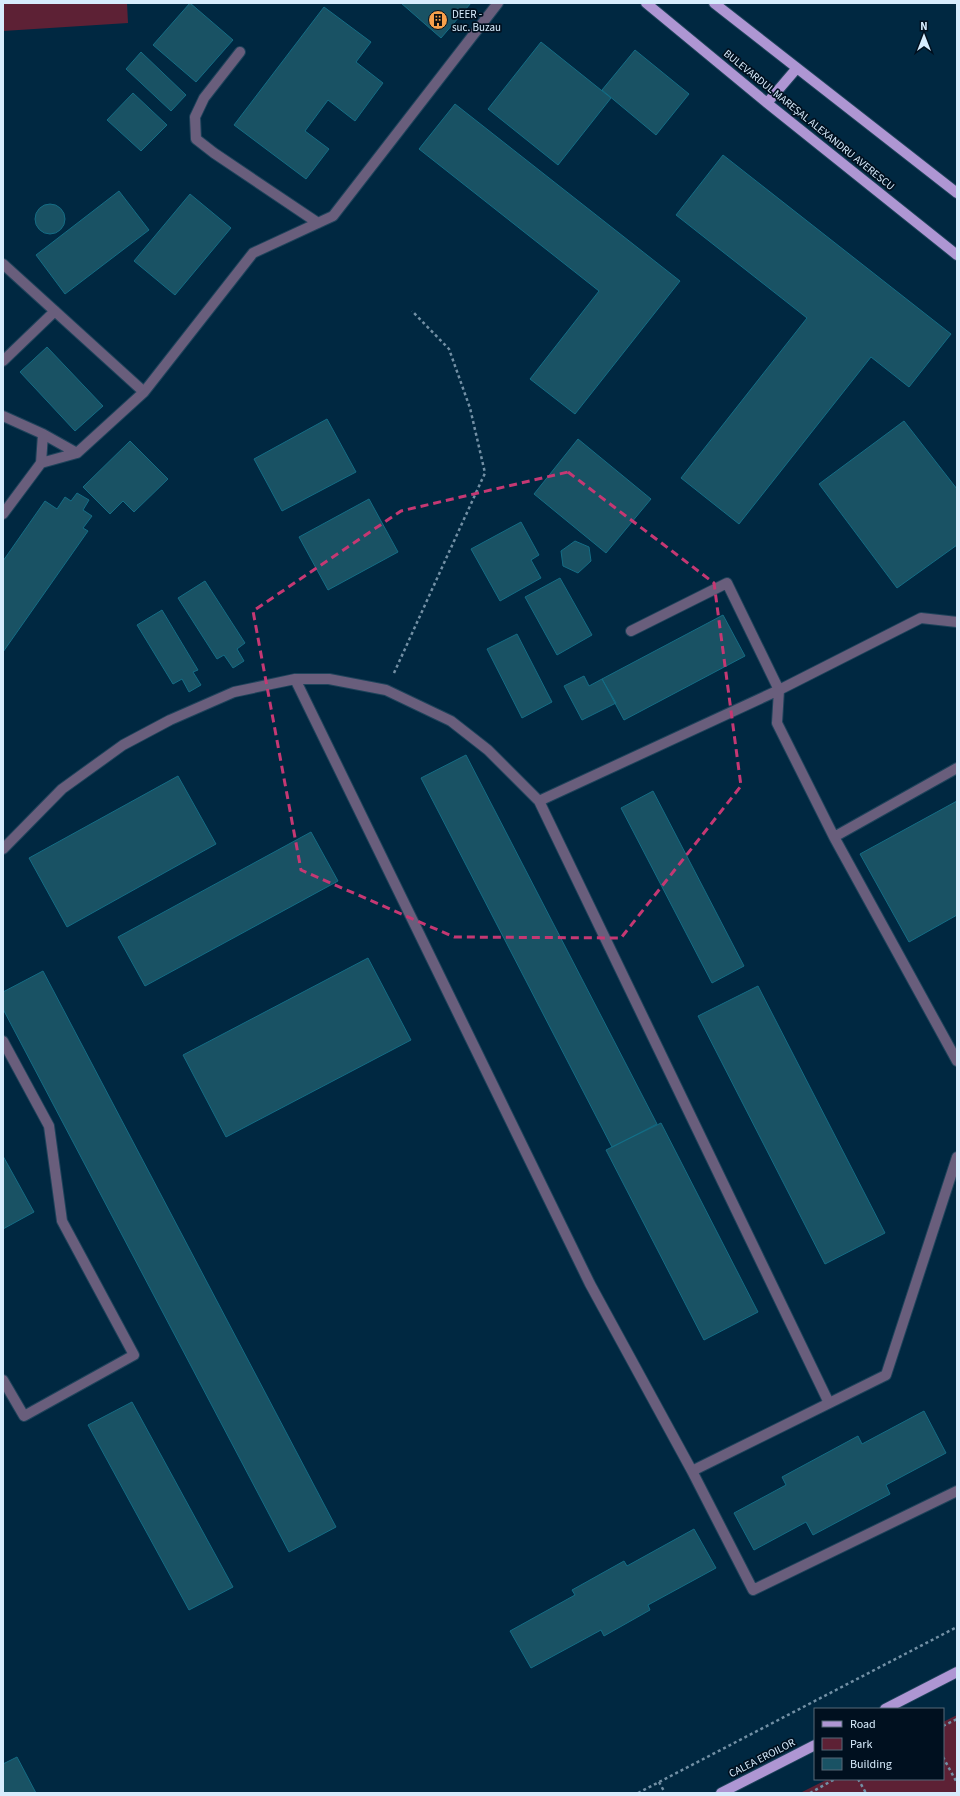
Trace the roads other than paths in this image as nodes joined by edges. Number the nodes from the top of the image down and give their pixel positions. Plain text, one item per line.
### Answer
1 (498, 3) edge
2 (646, 3) edge
3 (714, 3) edge
4 (240, 52) dead end
5 (797, 68) junction
6 (767, 103) junction
7 (957, 193) edge
8 (318, 223) junction
9 (957, 255) edge
10 (3, 264) edge
11 (55, 311) junction
12 (3, 361) edge
13 (144, 392) junction
14 (3, 416) edge
15 (44, 434) junction
16 (77, 453) junction
17 (41, 463) junction
18 (3, 514) edge
19 (957, 622) edge
20 (631, 631) dead end
21 (295, 678) junction
22 (779, 690) junction
23 (957, 768) edge
24 (539, 801) junction
25 (834, 837) junction
26 (3, 849) edge
27 (3, 1041) edge
28 (957, 1062) edge
29 (957, 1157) edge
30 (3, 1380) edge
31 (829, 1403) junction
32 (692, 1472) junction
33 (957, 1491) edge
34 (957, 1672) edge
35 (887, 1708) edge
36 (814, 1746) edge
37 (721, 1793) edge

1 - 8 lane
2 - 6 main road, BULEVARDUL MAREȘAL ALEXANDRU AVERESCU
3 - 5 main road
4 - 8 lane
5 - 6 main road
5 - 7 main road
6 - 9 main road, BULEVARDUL MAREȘAL ALEXANDRU AVERESCU
8 - 13 lane
10 - 11 lane
11 - 12 lane
11 - 13 lane
13 - 16 lane
14 - 15 lane
15 - 16 lane
15 - 17 lane
16 - 17 lane
17 - 18 lane
19 - 22 lane
20 - 22 lane
21 - 24 lane
21 - 26 lane
21 - 32 lane
22 - 24 lane
22 - 25 lane
23 - 25 lane
24 - 31 lane
25 - 28 lane
27 - 30 lane
29 - 31 lane
31 - 32 lane
32 - 33 lane
34 - 35 main road
36 - 37 main road, CALEA EROILOR

